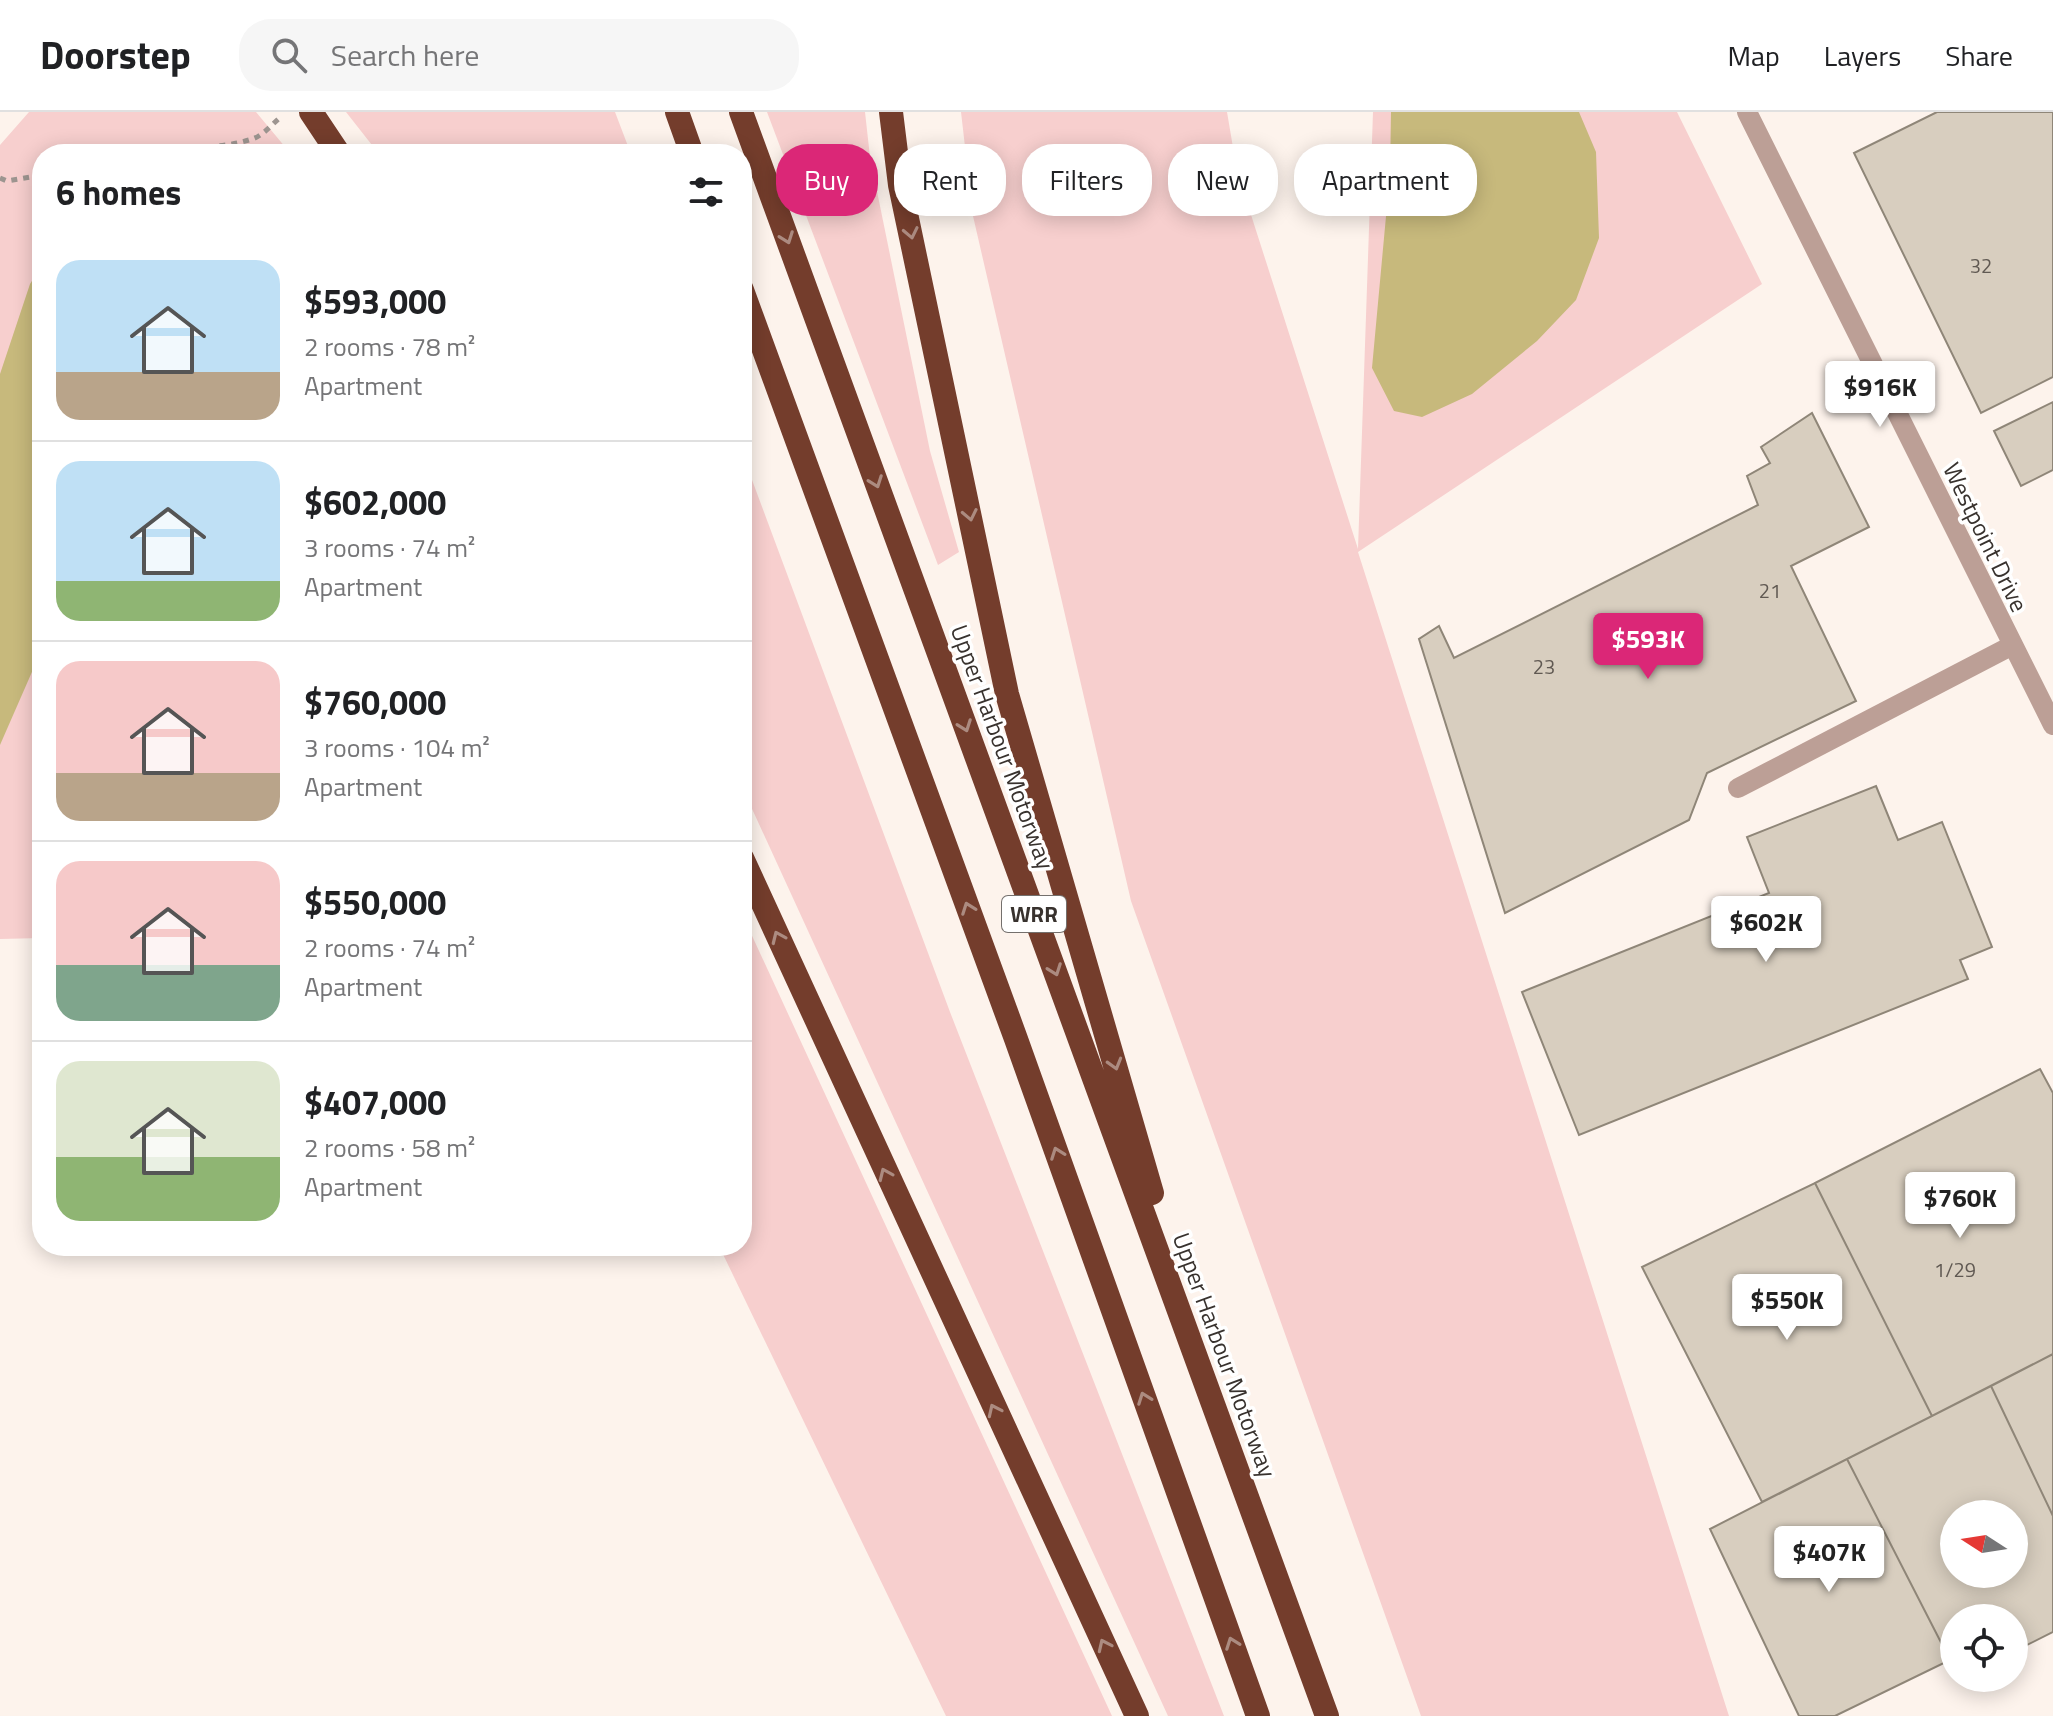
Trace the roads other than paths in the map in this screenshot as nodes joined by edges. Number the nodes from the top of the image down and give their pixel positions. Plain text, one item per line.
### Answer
1 (311, 112) edge
2 (677, 112) edge
3 (741, 112) edge
4 (891, 112) edge
5 (1747, 112) edge
6 (332, 144) edge
7 (688, 144) edge
8 (752, 317) edge
9 (2011, 646) junction
10 (2053, 725) edge
11 (1738, 788) dead end
12 (752, 880) edge
13 (1211, 1398) junction
14 (1137, 1716) edge
15 (1258, 1716) edge
16 (1327, 1716) edge

1 - 6 highway
2 - 7 highway
3 -> 13 highway, Upper Harbour Motorway / WRR
4 -> 13 highway
5 - 9 street, Westpoint Drive
15 -> 8 highway, WRR
9 - 10 street, Westpoint Drive
9 - 11 street
14 -> 12 highway
13 - 16 highway, Upper Harbour Motorway / WRR

